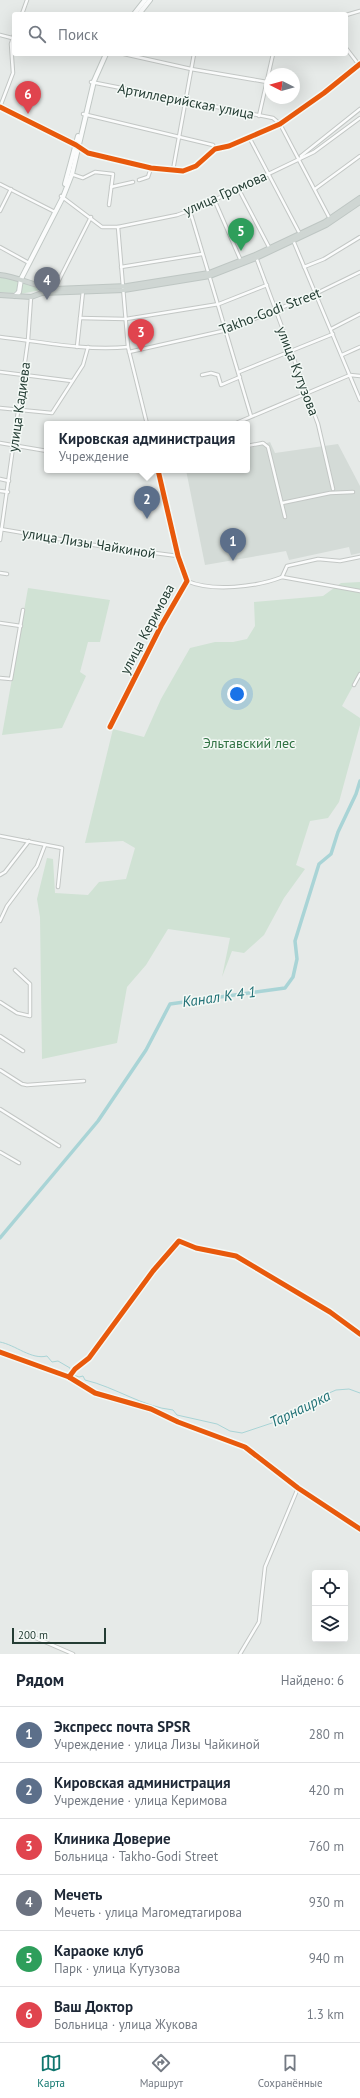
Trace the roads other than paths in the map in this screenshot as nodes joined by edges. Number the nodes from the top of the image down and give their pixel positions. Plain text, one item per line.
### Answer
1 (27, 0) edge
2 (146, 0) edge
3 (150, 0) edge
4 (360, 11) edge
5 (23, 12) edge
6 (139, 12) edge
7 (139, 12) edge
8 (348, 14) edge
9 (0, 35) edge
10 (12, 38) edge
11 (348, 50) edge
12 (13, 56) edge
13 (104, 56) edge
14 (133, 56) edge
15 (194, 56) edge
16 (273, 56) edge
17 (360, 65) edge
18 (270, 68) edge
19 (191, 69) junction
20 (264, 81) edge
21 (93, 83) junction
22 (264, 95) edge
23 (185, 101) junction
24 (0, 107) edge
25 (360, 110) edge
26 (84, 114) junction
27 (259, 116) junction
28 (360, 118) edge
29 (280, 124) junction
30 (179, 136) junction
31 (249, 137) junction
32 (77, 146) junction
33 (214, 149) junction
34 (360, 156) edge
35 (298, 158) junction
36 (152, 168) junction
37 (173, 170) junction
38 (71, 173) junction
39 (268, 174) junction
40 (139, 180) dead end
41 (133, 182) dead end
42 (0, 184) edge
43 (111, 187) junction
44 (238, 188) junction
45 (11, 189) junction
46 (315, 189) junction
47 (62, 197) junction
48 (214, 199) junction
49 (359, 201) edge
50 (109, 205) dead end
51 (0, 211) edge
52 (54, 211) junction
53 (190, 211) junction
54 (91, 217) junction
55 (331, 220) junction
56 (118, 227) junction
57 (301, 235) junction
58 (360, 237) edge
59 (293, 239) junction
60 (0, 247) edge
61 (270, 249) junction
62 (202, 254) junction
63 (256, 256) junction
64 (29, 262) junction
65 (242, 262) junction
66 (121, 267) junction
67 (304, 267) junction
68 (360, 272) edge
69 (0, 275) edge
70 (210, 275) junction
71 (20, 279) junction
72 (267, 285) junction
73 (123, 288) junction
74 (55, 289) junction
75 (83, 289) junction
76 (315, 294) junction
77 (0, 295) edge
78 (15, 296) junction
79 (31, 297) junction
80 (219, 304) junction
81 (275, 310) junction
82 (360, 314) edge
83 (80, 318) junction
84 (126, 319) junction
85 (331, 329) junction
86 (227, 330) junction
87 (333, 334) junction
88 (0, 337) edge
89 (28, 340) junction
90 (360, 346) edge
91 (77, 347) junction
92 (88, 347) junction
93 (128, 347) junction
94 (290, 351) junction
95 (129, 352) junction
96 (342, 355) junction
97 (0, 372) edge
98 (239, 372) junction
99 (202, 375) dead end
100 (350, 375) junction
101 (23, 376) junction
102 (360, 376) edge
103 (240, 377) junction
104 (72, 382) junction
105 (306, 393) junction
106 (360, 400) edge
107 (0, 408) edge
108 (19, 411) junction
109 (251, 416) junction
110 (146, 421) edge
111 (240, 421) edge
112 (0, 443) edge
113 (250, 445) edge
114 (14, 446) junction
115 (44, 451) edge
116 (159, 473) edge
117 (0, 480) edge
118 (9, 481) junction
119 (333, 489) dead end
120 (0, 491) edge
121 (8, 492) junction
122 (353, 492) dead end
123 (282, 503) junction
124 (285, 517) dead end
125 (1, 529) edge
126 (0, 540) edge
127 (178, 556) junction
128 (360, 557) edge
129 (0, 572) edge
130 (7, 574) dead end
131 (282, 577) junction
132 (187, 581) junction
133 (360, 591) edge
134 (23, 610) dead end
135 (0, 623) edge
136 (21, 626) junction
137 (360, 674) edge
138 (0, 678) edge
139 (354, 685) dead end
140 (110, 727) dead end
141 (0, 836) edge
142 (29, 841) junction
143 (45, 844) junction
144 (0, 875) edge
145 (58, 887) dead end
146 (0, 921) edge
147 (15, 970) dead end
148 (0, 1002) edge
149 (0, 1036) edge
150 (23, 1050) dead end
151 (0, 1070) edge
152 (84, 1081) dead end
153 (0, 1109) edge
154 (59, 1146) dead end
155 (0, 1152) edge
156 (19, 1163) dead end
157 (360, 1334) edge
158 (0, 1352) edge
159 (69, 1377) junction
160 (298, 1488) junction
161 (360, 1530) edge
162 (22, 1632) dead end
163 (74, 1654) edge
164 (240, 1654) edge

1 - 5 street
2 - 6 main road
3 - 7 main road
4 - 8 street
9 - 10 street
11 - 17 street
12 - 24 street
13 - 21 main road
14 - 19 street
15 - 19 street
16 - 18 street
17 - 29 street
19 - 20 street
19 - 23 street
21 - 23 street, Артиллерийская улица
21 - 26 main road
22 - 27 street
23 - 27 street, Артиллерийская улица
23 - 30 street
24 - 32 street
25 - 35 street
26 - 30 street
26 - 32 main road
27 - 29 street, Артиллерийская улица
28 - 35 street, улица Громова
29 - 31 street
29 - 35 street
30 - 33 street
30 - 37 street
31 - 33 street
31 - 39 street
32 - 36 street
32 - 38 main road
33 - 37 street
34 - 46 street
35 - 39 street, улица Громова
35 - 46 street
36 - 37 street
36 - 40 street
38 - 43 street
38 - 47 main road
39 - 44 street, улица Громова
39 - 57 street
41 - 43 street
42 - 45 street
43 - 50 street
44 - 48 street, улица Громова
44 - 61 street
45 - 51 street
45 - 52 street
46 - 55 street
47 - 52 main road
47 - 54 street, улица Громова
48 - 53 street, улица Громова
48 - 65 street
49 - 55 main road
52 - 64 main road
53 - 56 street, улица Громова
53 - 62 street
54 - 56 street, улица Громова
54 - 74 street
55 - 57 main road
56 - 66 street
57 - 59 main road
58 - 67 street
59 - 61 main road
59 - 67 street
60 - 64 street
61 - 63 main road
62 - 66 street
62 - 70 street
63 - 65 main road
63 - 72 street, улица Кутузова
64 - 71 main road
65 - 70 main road
66 - 73 street
67 - 76 street
68 - 76 street, Takho-Godi Street
69 - 71 main road
70 - 73 main road
70 - 80 street
71 - 74 main road
71 - 78 main road
72 - 80 street
72 - 81 street, улица Кутузова
73 - 75 main road
73 - 84 street
74 - 75 main road
75 - 79 main road
75 - 83 street
76 - 81 street, Takho-Godi Street
76 - 85 street
77 - 78 main road
78 - 79 main road
79 - 89 street, улица Кадиева
80 - 84 street
80 - 86 street
81 - 86 street, Takho-Godi Street
81 - 94 street, улица Кутузова
82 - 85 street
83 - 84 street
83 - 91 street
84 - 93 street
85 - 87 street
86 - 95 street, Takho-Godi Street
86 - 98 street
87 - 94 street
87 - 96 street
88 - 89 street
89 - 91 street
89 - 101 street, улица Кадиева
90 - 96 street
91 - 92 street
92 - 93 street
92 - 104 street
93 - 95 street
94 - 98 street
94 - 105 street, улица Кутузова
95 - 110 street
96 - 100 street
97 - 101 street
98 - 103 street
99 - 103 street
100 - 102 street
100 - 105 street
100 - 106 street
101 - 104 street
101 - 108 street, улица Кадиева
103 - 109 street
104 - 108 street
105 - 109 street
105 - 119 street, улица Кутузова
107 - 108 street
108 - 114 street, улица Кадиева
109 - 111 street
112 - 114 street
113 - 123 street
114 - 115 street
114 - 118 street, улица Кадиева
116 - 127 street, улица Керимова
117 - 118 street
118 - 121 street, улица Кадиева
120 - 121 street
121 - 125 street, улица Кадиева
122 - 123 street
123 - 124 street
125 - 126 street, улица Кадиева
125 - 127 street, улица Лизы Чайкиной
127 - 132 street, улица Керимова
128 - 131 street
129 - 130 street
131 - 132 street
131 - 133 street
132 - 140 street, улица Керимова
134 - 136 street
135 - 136 street
136 - 138 street
137 - 139 street
141 - 142 street
142 - 143 street
142 - 144 street
143 - 145 street
143 - 146 street
147 - 148 street
149 - 150 street
151 - 152 street
153 - 154 street
155 - 156 street
157 - 159 street
158 - 159 street
159 - 160 street
160 - 161 street
160 - 164 street
162 - 163 street

